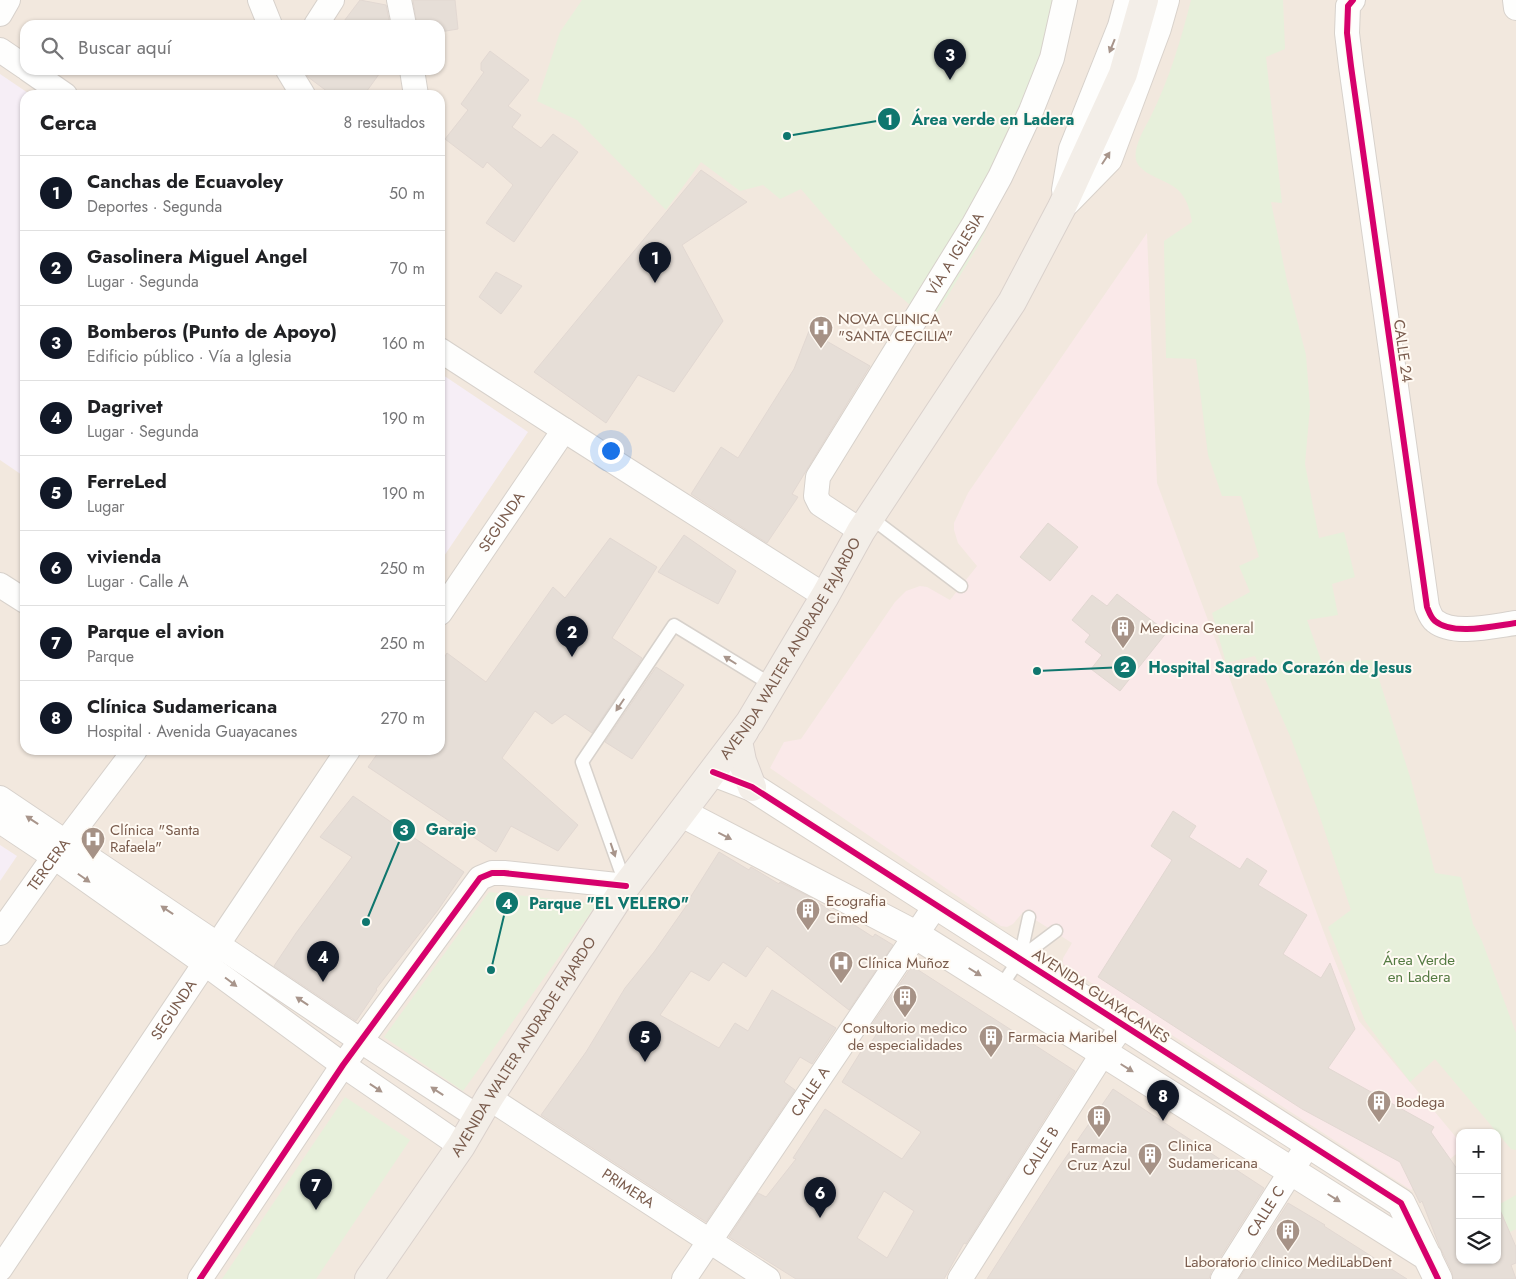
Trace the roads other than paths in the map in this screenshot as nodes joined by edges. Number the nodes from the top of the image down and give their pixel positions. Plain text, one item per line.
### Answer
1 (8, 0) edge
2 (260, 0) edge
3 (332, 0) edge
4 (399, 0) edge
5 (1064, 0) edge
6 (1127, 0) edge
7 (1144, 0) edge
8 (1165, 0) edge
9 (1353, 0) edge
10 (1515, 0) edge
11 (1516, 8) edge
12 (0, 14) edge
13 (268, 20) edge
14 (319, 20) edge
15 (403, 20) edge
16 (0, 50) edge
17 (20, 64) edge
18 (36, 75) edge
19 (291, 75) edge
20 (413, 75) edge
21 (58, 90) edge
22 (300, 90) edge
23 (415, 90) edge
24 (1062, 207) junction
25 (445, 353) edge
26 (564, 430) junction
27 (866, 524) junction
28 (0, 585) edge
29 (961, 586) dead end
30 (825, 596) junction
31 (20, 598) edge
32 (445, 606) edge
33 (1516, 623) edge
34 (772, 685) junction
35 (750, 722) junction
36 (131, 755) edge
37 (345, 755) edge
38 (713, 772) junction
39 (752, 787) junction
40 (0, 798) edge
41 (682, 813) junction
42 (0, 822) edge
43 (60, 850) junction
44 (626, 886) junction
45 (936, 905) junction
46 (1029, 917) dead end
47 (1056, 931) dead end
48 (0, 933) edge
49 (916, 935) junction
50 (210, 953) junction
51 (1020, 958) junction
52 (1000, 988) junction
53 (1123, 1025) junction
54 (361, 1041) junction
55 (1103, 1053) junction
56 (342, 1066) junction
57 (484, 1108) junction
58 (1309, 1143) junction
59 (461, 1146) junction
60 (1292, 1172) junction
61 (710, 1242) junction
62 (1433, 1268) edge
63 (0, 1269) edge
64 (200, 1279) edge
65 (369, 1279) edge
66 (684, 1279) edge
67 (768, 1279) edge
68 (960, 1279) edge
69 (1222, 1279) edge

1 - 12 street
2 - 13 street
3 - 14 street
4 - 15 street
5 - 27 street, VÍA A IGLESIA
6 -> 24 street, AVENIDA WALTER ANDRADE FAJARDO
7 - 24 main road, AVENIDA WALTER ANDRADE FAJARDO
24 -> 8 street, AVENIDA WALTER ANDRADE FAJARDO
9 - 33 street, CALLE 24
10 - 11 street
16 - 17 street
18 - 21 street
19 - 22 street
20 - 23 street
24 - 27 main road, AVENIDA WALTER ANDRADE FAJARDO
25 - 26 street
26 - 30 street
26 - 32 street, SEGUNDA
27 - 29 lane
27 - 30 main road, AVENIDA WALTER ANDRADE FAJARDO
28 - 31 street
30 - 34 main road, AVENIDA WALTER ANDRADE FAJARDO
34 - 35 main road, AVENIDA WALTER ANDRADE FAJARDO
34 -> 44 lane
35 - 38 main road, AVENIDA WALTER ANDRADE FAJARDO
35 - 39 main road
36 - 43 street, TERCERA
37 - 50 street, SEGUNDA
38 - 39 street, AVENIDA GUAYACANES
38 - 41 main road, AVENIDA WALTER ANDRADE FAJARDO
39 - 45 street, AVENIDA GUAYACANES
43 -> 40 street
41 - 44 main road, AVENIDA WALTER ANDRADE FAJARDO
41 -> 49 street, AVENIDA GUAYACANES
42 - 43 street
43 - 48 street, TERCERA
43 - 50 street
44 - 54 street
44 - 57 main road, AVENIDA WALTER ANDRADE FAJARDO
45 - 49 street, CALLE A
45 - 51 street, AVENIDA GUAYACANES
46 - 51 lane
47 - 51 lane
49 -> 52 street, AVENIDA GUAYACANES
49 - 61 street, CALLE A
54 -> 50 street, PRIMERA
50 -> 56 street
50 - 63 street, SEGUNDA
51 - 52 lane
51 - 53 street, AVENIDA GUAYACANES
52 - 55 street, AVENIDA GUAYACANES
53 - 55 street, CALLE B
53 - 58 street, AVENIDA GUAYACANES
54 - 56 street
57 -> 54 street, PRIMERA
55 -> 60 street, AVENIDA GUAYACANES
55 - 68 street, CALLE B
56 -> 59 street
56 - 64 street
57 - 59 main road, AVENIDA WALTER ANDRADE FAJARDO
57 - 61 street, PRIMERA
58 - 60 street, CALLE C
58 - 62 street, AVENIDA GUAYACANES
59 - 65 main road, AVENIDA WALTER ANDRADE FAJARDO
60 -> 62 street, AVENIDA GUAYACANES
60 - 69 street, CALLE C
61 - 66 street, CALLE A
61 - 67 street, PRIMERA

